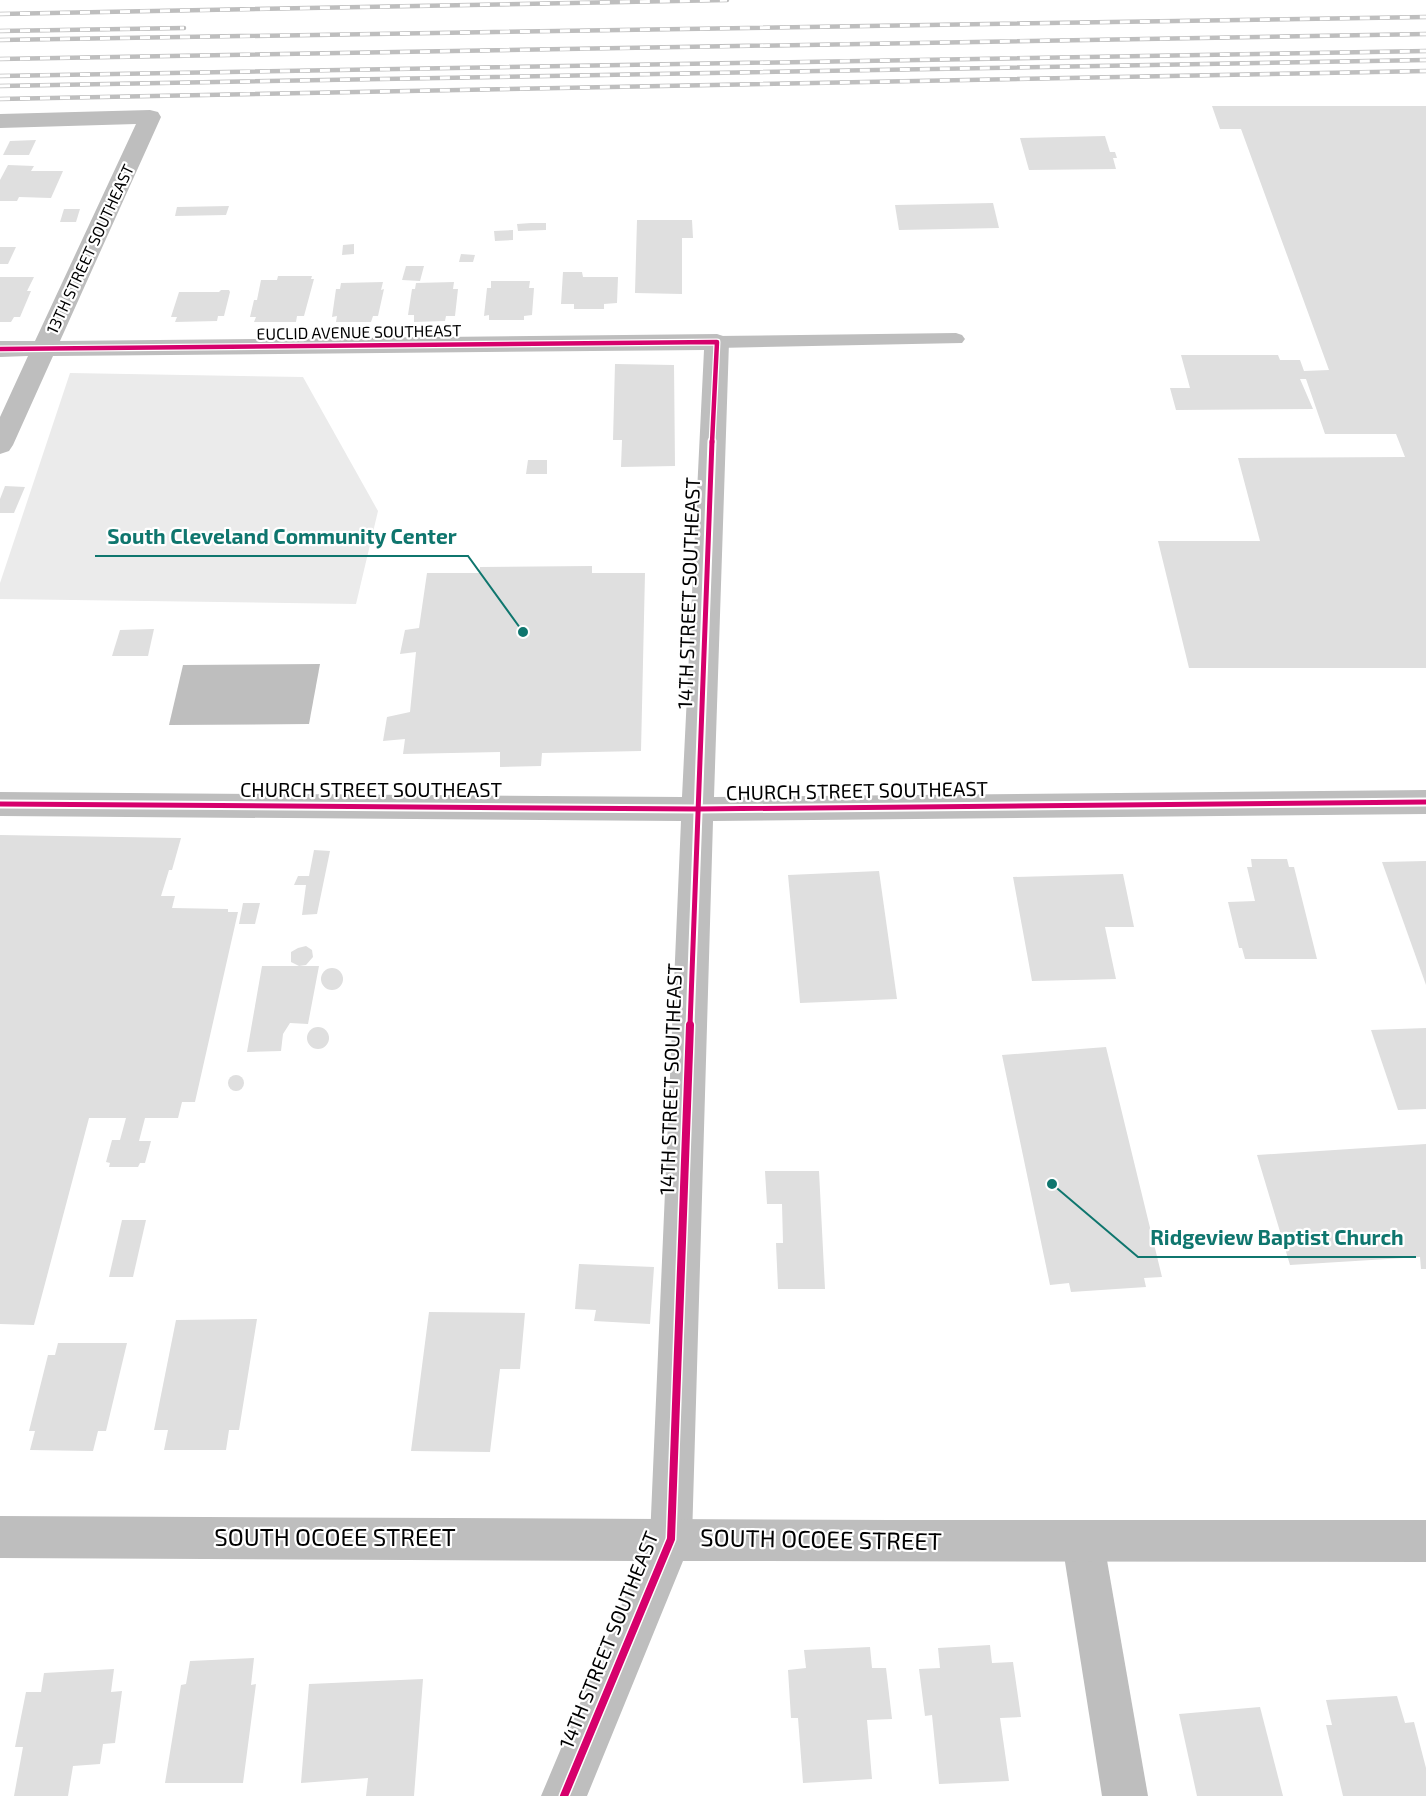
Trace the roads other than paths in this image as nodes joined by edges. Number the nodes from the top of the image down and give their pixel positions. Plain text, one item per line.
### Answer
1 (0, 120) edge
2 (956, 339) dead end
3 (717, 342) junction
4 (0, 349) edge
5 (45, 349) junction
6 (0, 445) edge
7 (1426, 802) edge
8 (0, 804) edge
9 (698, 809) junction
10 (0, 1537) edge
11 (671, 1539) junction
12 (1426, 1541) edge
13 (1083, 1543) junction
14 (564, 1796) edge
15 (1125, 1796) edge

1 - 5 street, 13TH STREET SOUTHEAST
2 - 3 lane
3 - 5 street, EUCLID AVENUE SOUTHEAST
3 - 9 street, 14TH STREET SOUTHEAST
4 - 5 street, EUCLID AVENUE SOUTHEAST
5 - 6 street, 13TH STREET SOUTHEAST
7 - 9 street, CHURCH STREET SOUTHEAST
8 - 9 street, CHURCH STREET SOUTHEAST
9 - 11 street, 14TH STREET SOUTHEAST
10 - 11 street, SOUTH OCOEE STREET
11 - 13 street, SOUTH OCOEE STREET
11 - 14 street, 14TH STREET SOUTHEAST
12 - 13 street, SOUTH OCOEE STREET
13 - 15 street

